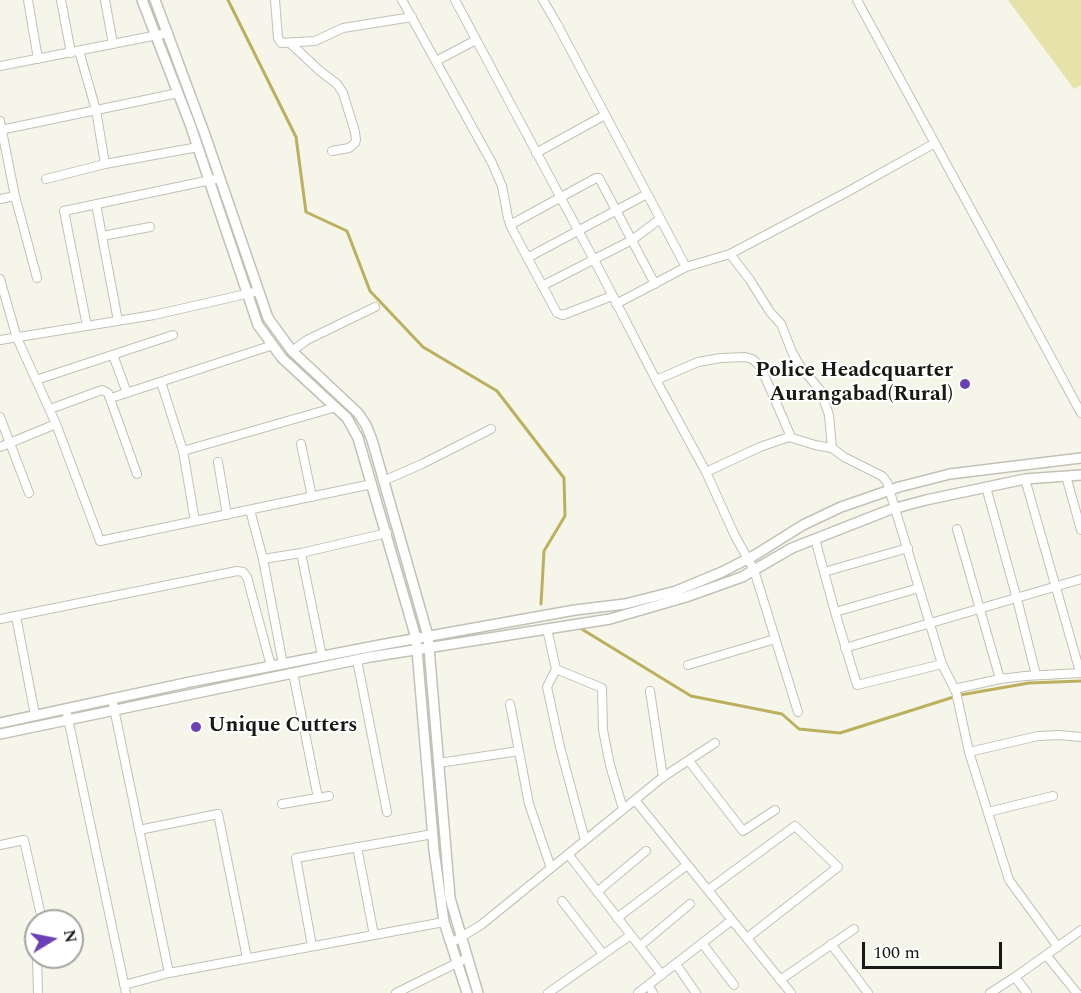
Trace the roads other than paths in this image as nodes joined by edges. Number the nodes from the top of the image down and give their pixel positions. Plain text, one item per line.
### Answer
1 (28, 0) edge
2 (61, 0) edge
3 (105, 0) edge
4 (142, 0) edge
5 (155, 0) edge
6 (275, 0) edge
7 (402, 0) edge
8 (454, 0) edge
9 (543, 0) edge
10 (857, 0) edge
11 (411, 17) junction
12 (168, 33) junction
13 (156, 35) junction
14 (476, 40) junction
15 (290, 43) junction
16 (113, 44) junction
17 (75, 52) junction
18 (38, 59) junction
19 (436, 61) junction
20 (0, 65) edge
21 (178, 93) junction
22 (96, 110) junction
23 (605, 115) junction
24 (1, 127) edge
25 (935, 142) junction
26 (198, 147) junction
27 (332, 151) dead end
28 (537, 153) junction
29 (105, 164) junction
30 (220, 178) junction
31 (46, 179) dead end
32 (209, 180) junction
33 (647, 194) junction
34 (15, 196) junction
35 (560, 198) junction
36 (0, 199) edge
37 (96, 204) junction
38 (616, 210) junction
39 (660, 219) junction
40 (510, 225) junction
41 (150, 227) dead end
42 (578, 231) junction
43 (102, 236) junction
44 (632, 240) junction
45 (730, 254) junction
46 (527, 258) junction
47 (593, 260) junction
48 (686, 267) junction
49 (37, 278) dead end
50 (0, 282) edge
51 (655, 284) junction
52 (542, 286) junction
53 (259, 291) junction
54 (248, 294) junction
55 (612, 296) junction
56 (616, 304) junction
57 (375, 307) dead end
58 (118, 321) junction
59 (87, 326) junction
60 (173, 335) dead end
61 (17, 338) junction
62 (0, 340) edge
63 (273, 345) junction
64 (292, 351) junction
65 (113, 355) junction
66 (36, 380) junction
67 (656, 380) junction
68 (161, 382) junction
69 (127, 393) junction
70 (111, 398) junction
71 (336, 407) junction
72 (50, 409) junction
73 (1081, 413) edge
74 (0, 417) edge
75 (57, 424) junction
76 (491, 429) dead end
77 (791, 437) junction
78 (10, 443) junction
79 (301, 444) dead end
80 (0, 447) edge
81 (832, 448) junction
82 (183, 451) junction
83 (1081, 458) edge
84 (218, 462) dead end
85 (378, 462) junction
86 (366, 466) junction
87 (706, 471) junction
88 (137, 474) dead end
89 (1081, 475) edge
90 (1066, 476) junction
91 (1025, 479) junction
92 (383, 480) junction
93 (372, 484) junction
94 (986, 487) junction
95 (891, 490) junction
96 (30, 494) dead end
97 (312, 497) junction
98 (896, 508) junction
99 (249, 510) junction
100 (227, 514) junction
101 (195, 521) junction
102 (957, 529) dead end
103 (1081, 530) edge
104 (387, 533) junction
105 (815, 538) junction
106 (908, 548) junction
107 (301, 553) junction
108 (263, 559) junction
109 (747, 559) junction
110 (754, 570) junction
111 (824, 572) junction
112 (1081, 579) edge
113 (1056, 587) junction
114 (919, 588) junction
115 (1017, 599) junction
116 (980, 610) junction
117 (835, 612) junction
118 (16, 616) junction
119 (0, 619) edge
120 (930, 624) junction
121 (547, 629) junction
122 (428, 636) junction
123 (416, 638) junction
124 (775, 639) junction
125 (429, 648) junction
126 (846, 648) junction
127 (418, 650) junction
128 (322, 656) junction
129 (357, 660) junction
130 (283, 664) junction
131 (942, 664) junction
132 (688, 665) dead end
133 (271, 666) junction
134 (556, 669) junction
135 (293, 673) junction
136 (1081, 673) edge
137 (1036, 675) junction
138 (1000, 680) junction
139 (650, 691) dead end
140 (956, 694) junction
141 (112, 699) junction
142 (510, 704) dead end
143 (66, 709) junction
144 (114, 710) junction
145 (798, 712) dead end
146 (35, 715) junction
147 (68, 719) junction
148 (0, 723) edge
149 (0, 734) edge
150 (1081, 737) edge
151 (715, 743) dead end
152 (519, 750) junction
153 (969, 752) junction
154 (689, 761) junction
155 (440, 763) junction
156 (663, 777) junction
157 (329, 796) dead end
158 (1053, 796) dead end
159 (318, 798) junction
160 (635, 800) junction
161 (282, 804) dead end
162 (623, 809) junction
163 (775, 810) dead end
164 (387, 812) dead end
165 (988, 812) junction
166 (139, 830) junction
167 (433, 834) junction
168 (585, 840) junction
169 (0, 845) edge
170 (357, 847) junction
171 (646, 851) dead end
172 (568, 854) junction
173 (687, 865) junction
174 (551, 868) junction
175 (708, 890) junction
176 (597, 892) junction
177 (562, 901) dead end
178 (690, 904) dead end
179 (40, 909) edge
180 (617, 918) junction
181 (732, 920) junction
182 (444, 922) junction
183 (854, 929) dead end
184 (1080, 932) edge
185 (374, 935) junction
186 (631, 935) junction
187 (461, 936) junction
188 (747, 938) junction
189 (451, 943) junction
190 (702, 943) junction
191 (831, 944) junction
192 (312, 946) junction
193 (640, 946) junction
194 (1058, 947) junction
195 (603, 954) junction
196 (1046, 955) junction
197 (247, 958) junction
198 (467, 958) junction
199 (457, 963) junction
200 (676, 964) junction
201 (38, 969) edge
202 (169, 973) junction
203 (662, 975) junction
204 (1015, 977) junction
205 (780, 980) junction
206 (648, 985) junction
207 (734, 985) dead end
208 (125, 989) edge
209 (38, 993) edge
210 (396, 993) edge
211 (467, 993) edge
212 (478, 993) edge
213 (548, 993) edge
214 (638, 993) edge
215 (653, 993) edge
216 (696, 993) edge
217 (791, 993) edge
218 (868, 993) edge
219 (990, 993) edge
220 (1027, 993) edge
221 (1077, 993) edge

1 - 18 street
2 - 17 street
3 - 16 street
4 - 13 street
5 - 12 street
6 - 15 street
7 - 11 street
8 - 14 street
9 - 23 street
10 - 25 street
11 - 15 street
11 - 19 street
12 - 13 street
12 - 30 street
13 - 16 street
13 - 21 street
14 - 19 street
14 - 28 street
15 - 27 street
16 - 17 street
17 - 18 street
17 - 22 street
18 - 20 street
19 - 40 street
21 - 22 street
21 - 26 street
22 - 24 street
22 - 29 street
23 - 28 street
23 - 33 street
24 - 34 street
25 - 45 street
25 - 73 street
26 - 29 street
26 - 32 street
28 - 35 street
29 - 31 street
30 - 32 street
30 - 53 street
32 - 37 street
32 - 54 street
33 - 38 street
33 - 39 street
34 - 36 street
34 - 49 street
35 - 38 street
35 - 40 street
35 - 42 street
37 - 43 street
37 - 59 street
38 - 42 street
38 - 44 street
39 - 44 street
39 - 48 street
40 - 46 street
41 - 43 street
42 - 46 street
42 - 47 street
43 - 58 street
44 - 47 street
44 - 51 street
45 - 48 street
45 - 81 street
46 - 52 street
47 - 52 street
47 - 55 street
48 - 51 street
50 - 61 street
51 - 56 street
52 - 55 street
53 - 54 street
53 - 64 street
54 - 58 street
54 - 63 street
55 - 56 street
56 - 67 street
57 - 64 street
58 - 59 street
59 - 61 street
60 - 65 street
61 - 62 street
61 - 66 street
63 - 68 street
63 - 71 street
64 - 85 street
65 - 66 street
65 - 69 street
66 - 72 street
67 - 77 street
67 - 87 street
68 - 69 street
68 - 82 street
69 - 70 street
70 - 72 street
70 - 88 street
71 - 82 street
71 - 86 street
72 - 75 street
74 - 78 street
75 - 78 street
75 - 101 street
76 - 92 street
77 - 81 street
77 - 87 street
78 - 80 street
78 - 96 street
79 - 97 street
81 - 95 street
82 - 101 street
83 - 95 street
84 - 100 street
85 - 86 street
85 - 92 street
86 - 93 street
87 - 109 street
89 - 90 street
90 - 91 street
90 - 103 street
91 - 94 street
91 - 113 street
92 - 122 street
93 - 97 street
93 - 104 street
94 - 98 street
94 - 115 street
95 - 98 street
95 - 109 street
97 - 99 street
98 - 105 street
98 - 106 street
99 - 100 street
99 - 108 street
100 - 101 street
102 - 116 street
104 - 107 street
104 - 123 street
105 - 110 street
105 - 111 street
106 - 111 street
106 - 114 street
107 - 108 street
107 - 128 street
108 - 130 street
109 - 110 street
109 - 122 street
110 - 121 street
110 - 124 street
111 - 117 street
112 - 113 street
113 - 115 street
113 - 136 street
114 - 117 street
114 - 120 street
115 - 116 street
115 - 137 street
116 - 120 street
116 - 138 street
117 - 126 street
118 - 119 street
118 - 133 street
118 - 146 street
120 - 126 street
120 - 131 street
121 - 125 street
121 - 134 street
122 - 123 street
122 - 125 street
123 - 127 street
123 - 128 street
124 - 132 street
124 - 145 street
125 - 127 street
125 - 155 street
126 - 131 street
127 - 129 street
127 - 167 street
128 - 130 street
129 - 135 street
129 - 164 street
130 - 133 street
131 - 140 street
133 - 141 street
134 - 162 street
134 - 168 street
135 - 144 street
135 - 159 street
136 - 137 street
137 - 138 street
138 - 140 street
139 - 156 street
140 - 153 street
141 - 143 street
141 - 144 street
142 - 152 street
143 - 146 street
143 - 147 street
144 - 147 street
144 - 166 street
146 - 148 street
147 - 149 street
147 - 208 street
150 - 153 street
151 - 154 street
152 - 155 street
152 - 174 street
153 - 165 street
154 - 156 street
154 - 163 street
155 - 187 street
156 - 160 street
157 - 159 street
158 - 165 street
159 - 161 street
160 - 162 street
160 - 173 street
162 - 168 street
165 - 194 street
166 - 197 street
166 - 202 street
167 - 170 street
167 - 182 street
168 - 172 street
169 - 179 street
170 - 185 street
170 - 192 street
171 - 176 street
172 - 174 street
172 - 176 street
173 - 175 street
173 - 180 street
174 - 187 street
175 - 181 street
175 - 188 street
176 - 180 street
177 - 195 street
178 - 193 street
180 - 186 street
181 - 188 street
181 - 190 street
182 - 185 street
182 - 189 street
183 - 191 street
184 - 194 street
185 - 192 street
186 - 193 street
186 - 195 street
187 - 189 street
187 - 198 street
188 - 205 street
189 - 199 street
190 - 200 street
190 - 207 street
191 - 205 street
191 - 218 street
192 - 197 street
193 - 203 street
194 - 196 street
195 - 213 street
196 - 204 street
196 - 221 street
197 - 202 street
198 - 199 street
198 - 212 street
199 - 210 street
199 - 211 street
200 - 203 street
200 - 216 street
201 - 209 street
202 - 208 street
203 - 206 street
204 - 219 street
204 - 220 street
205 - 217 street
206 - 214 street
206 - 215 street

